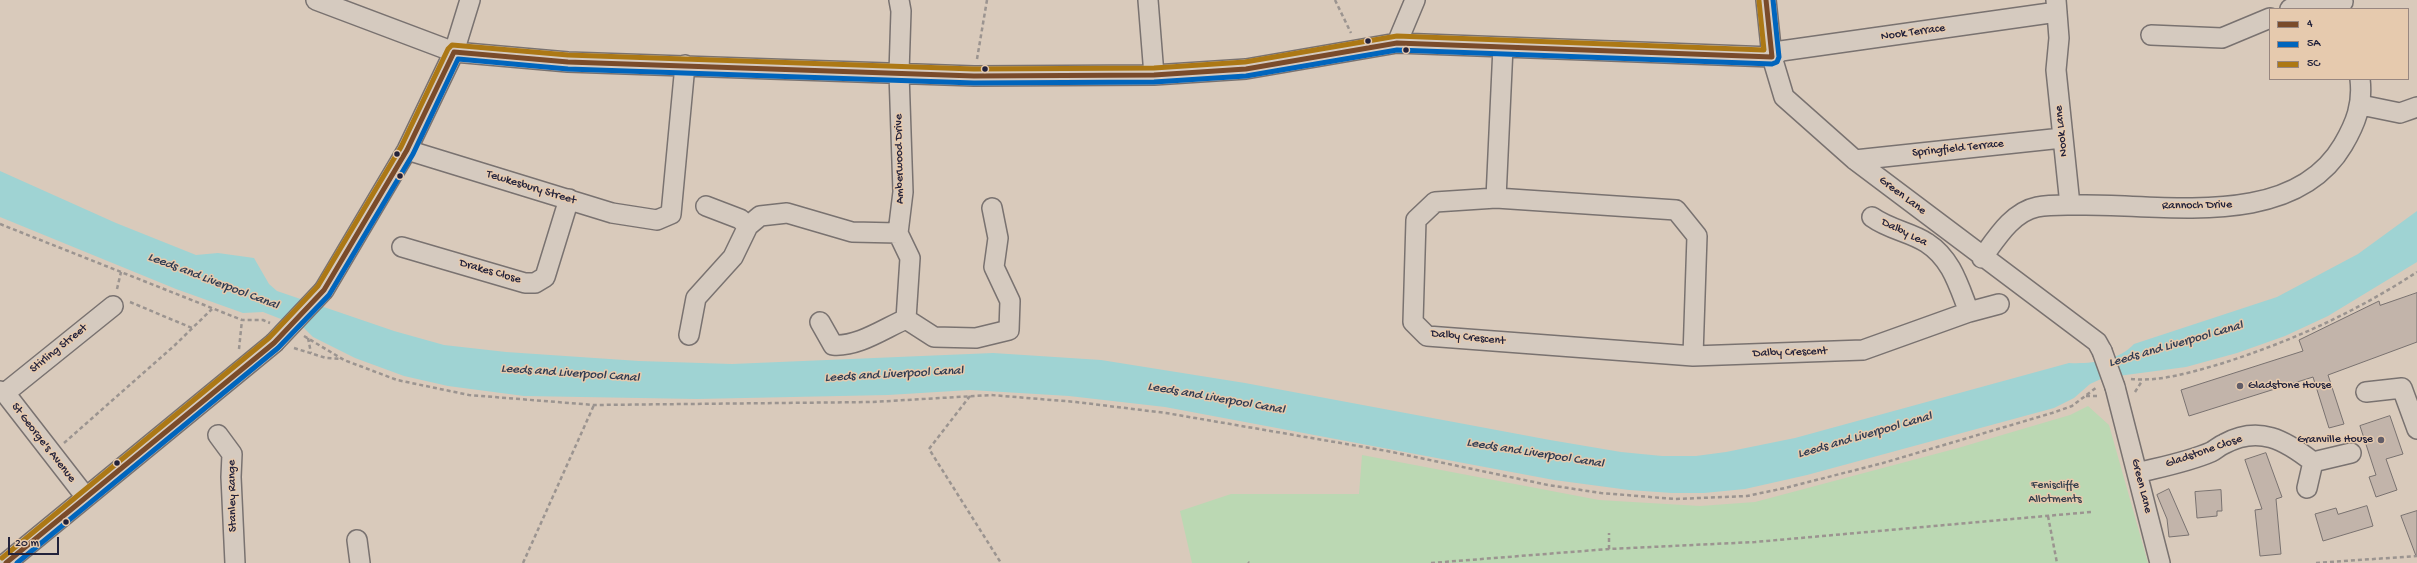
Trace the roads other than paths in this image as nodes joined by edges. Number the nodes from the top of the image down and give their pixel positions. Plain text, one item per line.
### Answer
1 (316, 0) edge
2 (470, 0) edge
3 (899, 0) edge
4 (1148, 0) edge
5 (1415, 0) edge
6 (1766, 0) edge
7 (2344, 4) edge
8 (2056, 6) edge
9 (2292, 8) edge
10 (2269, 18) edge
11 (2151, 35) dead end
12 (1397, 43) junction
13 (1502, 47) junction
14 (454, 52) junction
15 (1772, 57) junction
16 (686, 65) junction
17 (899, 73) junction
18 (1154, 75) junction
19 (2360, 80) edge
20 (2361, 105) junction
21 (2417, 107) edge
22 (2062, 138) junction
23 (407, 150) junction
24 (1855, 160) junction
25 (1496, 198) junction
26 (569, 199) junction
27 (2070, 205) junction
28 (706, 206) dead end
29 (992, 208) dead end
30 (1872, 217) dead end
31 (748, 226) junction
32 (898, 233) junction
33 (402, 247) dead end
34 (1982, 258) junction
35 (1999, 304) dead end
36 (113, 306) road end
37 (1969, 312) junction
38 (906, 319) junction
39 (820, 322) dead end
40 (689, 335) dead end
41 (1693, 356) junction
42 (2, 392) edge
43 (2366, 392) dead end
44 (2417, 430) edge
45 (218, 435) dead end
46 (2351, 453) dead end
47 (2313, 462) junction
48 (2137, 473) junction
49 (2307, 488) dead end
50 (85, 496) junction
51 (357, 540) dead end
52 (6, 563) edge
53 (235, 563) edge
54 (360, 563) edge
55 (2160, 563) edge

1 - 14 street
2 - 14 street
3 - 17 street, Amberwood Drive
4 - 18 street
5 - 12 street
6 - 15 street, Green Lane
7 - 9 street
8 - 15 street, Nook Terrace
8 - 22 street, Nook Lane
10 - 11 street
12 - 13 street
12 - 18 street
13 - 15 street
13 - 25 street
14 - 16 street
14 - 23 street
15 - 24 street, Green Lane
16 - 17 street
16 - 26 street, Tewkesbury Street
17 - 18 street
17 - 32 street, Amberwood Drive
19 - 20 street, Rannoch Drive
20 - 21 street
20 - 27 street, Rannoch Drive
22 - 24 street, Springfield Terrace
22 - 27 street, Nook Lane
23 - 26 street, Tewkesbury Street
23 - 50 street, bridge
24 - 34 street, Green Lane
25 - 41 street, Dalby Crescent
25 - 41 street, Dalby Crescent
26 - 33 street, Drakes Close
27 - 34 street, Rannoch Drive
28 - 31 street
29 - 38 street
30 - 37 street, Dalby Lea
31 - 32 street
31 - 40 street
32 - 38 street
34 - 48 street, Green Lane, bridge
35 - 37 street
36 - 42 street, Stirling Street
37 - 41 street, Dalby Crescent
38 - 39 street
42 - 50 street, St George's Avenue
43 - 44 street
45 - 53 street, Stanley Range
46 - 47 street
47 - 48 street, Gladstone Close
47 - 49 street
48 - 55 street, Green Lane
50 - 52 street
51 - 54 street

